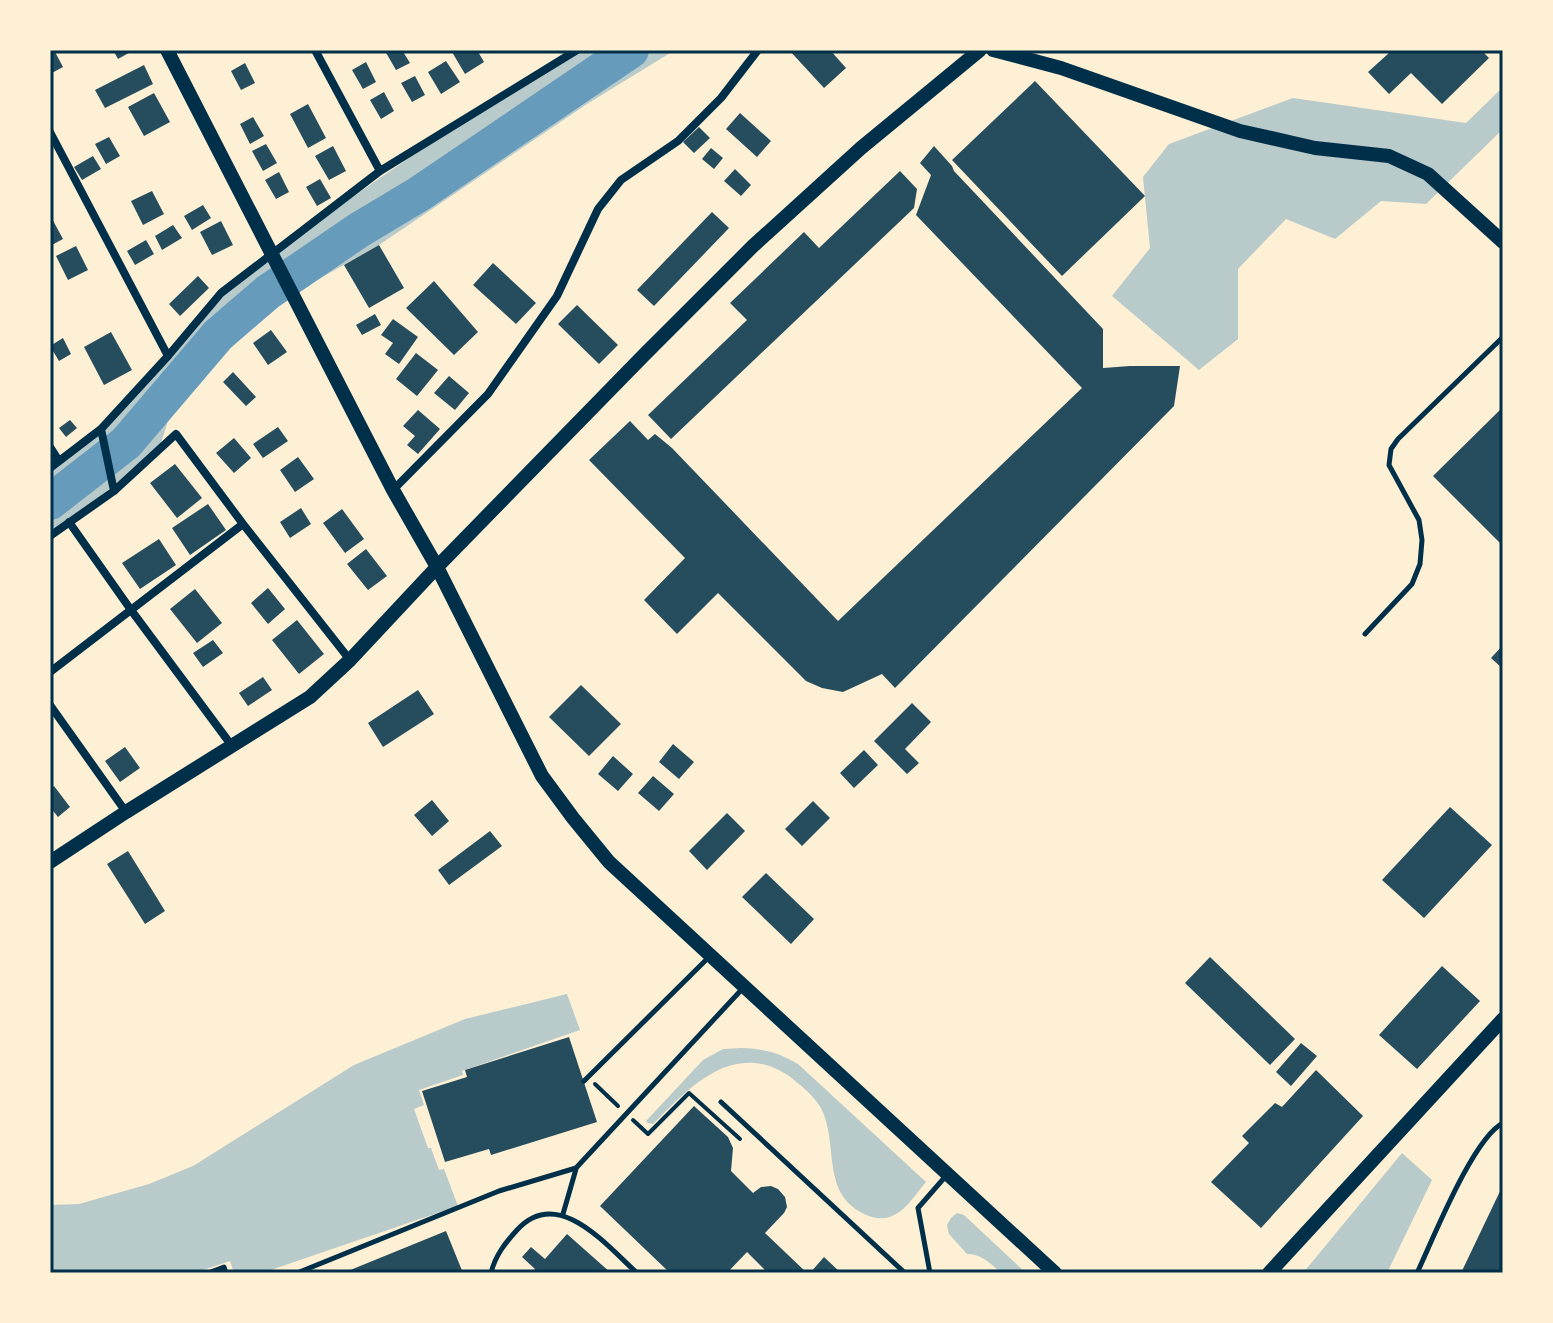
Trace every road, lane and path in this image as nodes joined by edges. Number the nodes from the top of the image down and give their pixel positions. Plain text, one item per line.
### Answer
1 (167, 50) edge
2 (315, 50) edge
3 (577, 50) edge
4 (758, 50) edge
5 (980, 50) edge
6 (993, 50) edge
7 (50, 132) edge
8 (380, 171) junction
9 (1503, 242) edge
10 (272, 254) junction
11 (1503, 337) edge
12 (168, 356) junction
13 (101, 429) junction
14 (50, 447) edge
15 (59, 461) junction
16 (50, 468) edge
17 (393, 490) junction
18 (114, 491) junction
19 (69, 522) junction
20 (243, 524) junction
21 (50, 536) edge
22 (437, 567) junction
23 (131, 610) junction
24 (1365, 634) dead end
25 (350, 660) junction
26 (50, 672) edge
27 (50, 705) edge
28 (232, 746) junction
29 (126, 812) junction
30 (50, 862) edge
31 (711, 955) junction
32 (744, 986) junction
33 (1503, 1019) edge
34 (586, 1079) joint
35 (721, 1102) dead end
36 (626, 1114) junction
37 (1503, 1123) edge
38 (747, 1146) dead end
39 (576, 1168) junction
40 (948, 1174) junction
41 (563, 1214) junction
42 (1284, 1257) junction
43 (208, 1273) edge
44 (226, 1273) edge
45 (297, 1273) edge
46 (491, 1273) edge
47 (637, 1273) edge
48 (905, 1273) edge
49 (930, 1273) edge
50 (1055, 1273) edge
51 (1269, 1273) edge
52 (1278, 1273) edge
53 (1417, 1273) edge

1 - 10 street
2 - 8 street
3 - 8 street
4 - 17 street
5 - 22 street
6 - 9 street
7 - 12 street
8 - 10 street
10 - 12 street
10 - 17 street
11 - 24 lane
12 - 13 street
13 - 15 street
13 - 18 street
14 - 15 street
15 - 16 street
17 - 22 street
18 - 19 street
18 - 20 street
19 - 21 street
19 - 23 street
20 - 23 street
20 - 25 street
22 - 25 street
22 - 31 street
23 - 26 street
23 - 28 street
25 - 28 street
27 - 29 street
28 - 29 street
29 - 30 street
31 - 32 street
31 - 34 lane
32 - 36 lane
32 - 40 street
33 - 42 street
34 - 36 path
35 - 48 lane
36 - 38 path
36 - 39 lane
37 - 53 lane
39 - 41 lane
39 - 45 lane
40 - 49 lane
40 - 50 street
41 - 46 lane
41 - 47 lane
42 - 51 street
42 - 52 lane
43 - 44 lane

